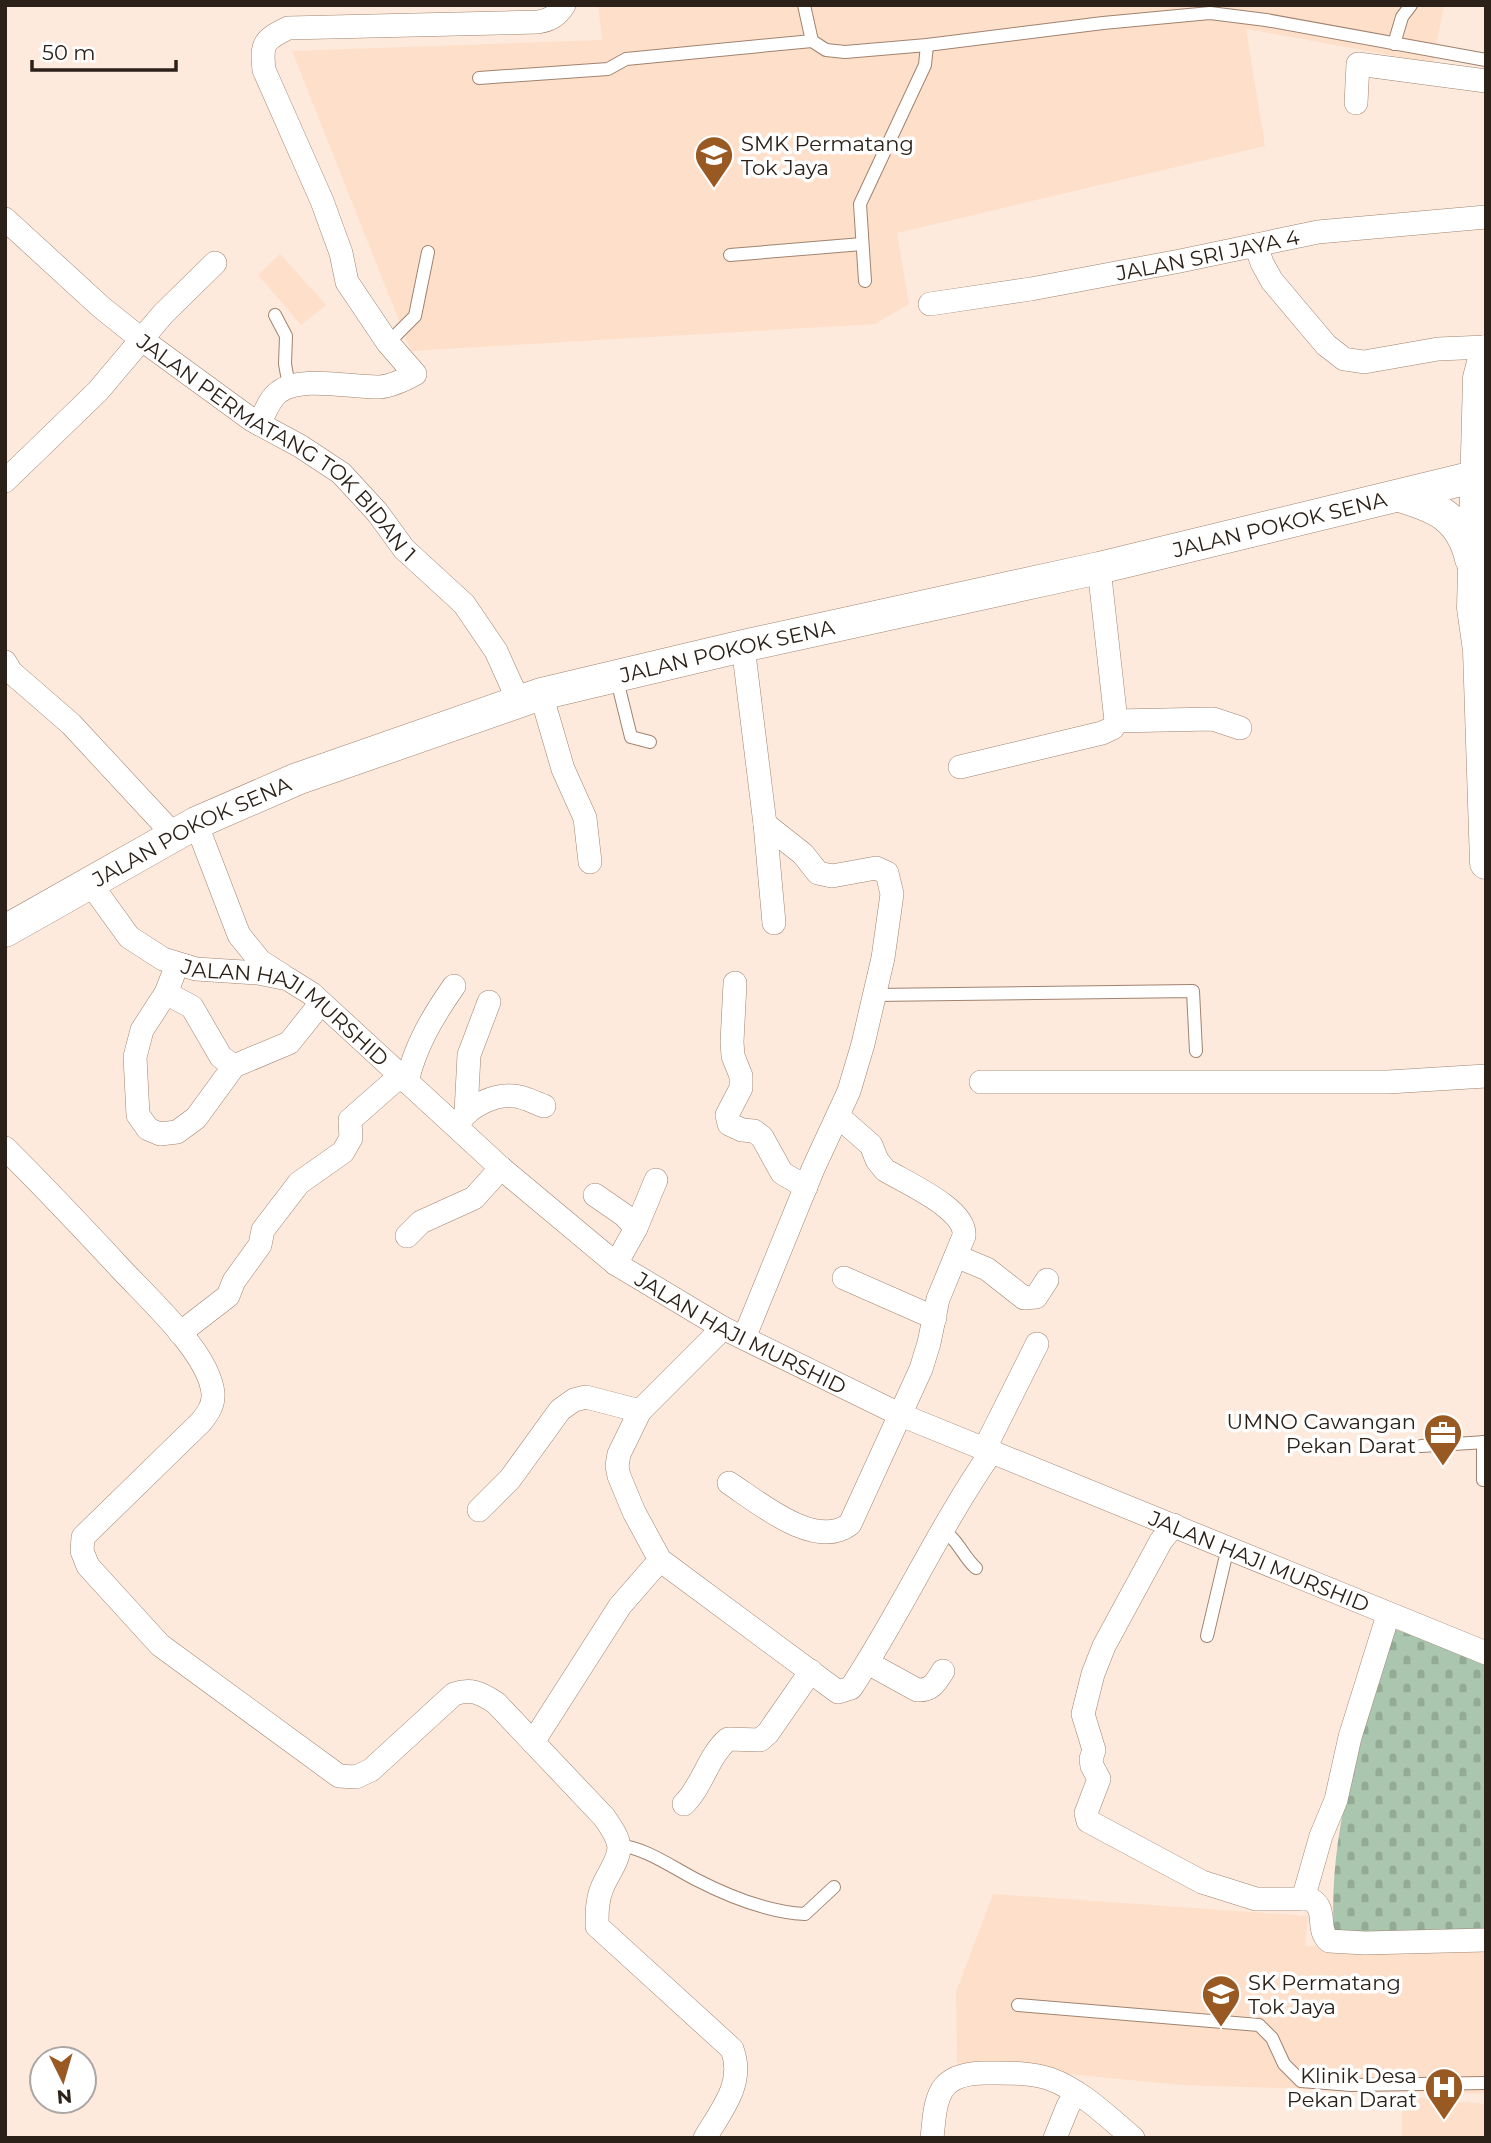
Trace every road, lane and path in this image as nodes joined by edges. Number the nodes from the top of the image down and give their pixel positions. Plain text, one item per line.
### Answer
1 (564, 5) edge
2 (804, 5) edge
3 (1411, 5) edge
4 (812, 41) junction
5 (1394, 44) junction
6 (927, 45) junction
7 (1486, 60) edge
8 (479, 78) dead end
9 (1486, 81) edge
10 (1356, 103) dead end
11 (1486, 217) edge
12 (5, 219) edge
13 (862, 244) junction
14 (1256, 245) junction
15 (428, 252) dead end
16 (730, 255) dead end
17 (215, 263) dead end
18 (865, 281) dead end
19 (930, 304) dead end
20 (275, 315) dead end
21 (141, 339) junction
22 (388, 343) junction
23 (1486, 349) edge
24 (289, 386) junction
25 (259, 424) junction
26 (1480, 476) edge
27 (5, 481) edge
28 (1399, 496) junction
29 (1099, 568) junction
30 (1473, 570) junction
31 (1486, 613) edge
32 (743, 646) junction
33 (5, 662) edge
34 (1481, 664) edge
35 (616, 676) junction
36 (530, 698) junction
37 (1116, 722) junction
38 (1240, 728) dead end
39 (650, 742) dead end
40 (1483, 744) edge
41 (960, 767) dead end
42 (765, 824) junction
43 (185, 829) junction
44 (590, 862) dead end
45 (1486, 863) edge
46 (90, 883) junction
47 (774, 923) dead end
48 (5, 931) edge
49 (177, 965) junction
50 (288, 979) junction
51 (734, 983) dead end
52 (454, 986) dead end
53 (166, 993) junction
54 (874, 995) junction
55 (489, 1002) dead end
56 (321, 1003) junction
57 (1196, 1051) dead end
58 (233, 1066) junction
59 (1486, 1076) edge
60 (403, 1079) junction
61 (981, 1082) dead end
62 (544, 1106) dead end
63 (839, 1118) junction
64 (461, 1119) junction
65 (5, 1148) edge
66 (501, 1168) junction
67 (656, 1180) dead end
68 (806, 1186) junction
69 (595, 1195) dead end
70 (636, 1228) junction
71 (407, 1236) dead end
72 (956, 1255) junction
73 (616, 1264) junction
74 (844, 1278) dead end
75 (1047, 1280) dead end
76 (935, 1318) junction
77 (180, 1333) junction
78 (734, 1333) junction
79 (1037, 1344) dead end
80 (640, 1411) junction
81 (901, 1415) junction
82 (1484, 1442) edge
83 (1421, 1446) dead end
84 (988, 1450) junction
85 (1483, 1480) dead end
86 (729, 1483) dead end
87 (479, 1510) dead end
88 (1174, 1525) junction
89 (941, 1530) junction
90 (1228, 1547) junction
91 (660, 1560) junction
92 (976, 1568) dead end
93 (1388, 1615) junction
94 (1207, 1636) dead end
95 (1486, 1653) edge
96 (868, 1663) junction
97 (811, 1671) junction
98 (943, 1671) dead end
99 (539, 1733) junction
100 (684, 1804) dead end
101 (619, 1846) junction
102 (834, 1886) dead end
103 (1303, 1899) junction
104 (1486, 1940) edge
105 (1018, 2005) dead end
106 (1486, 2083) edge
107 (1076, 2093) junction
108 (705, 2138) edge
109 (932, 2138) edge
110 (1055, 2138) edge
111 (1133, 2138) edge

1 - 22 street
2 - 4 lane
3 - 5 lane
4 - 6 lane
4 - 8 lane
5 - 6 lane
5 - 7 lane
6 - 13 lane
9 - 10 street
11 - 14 street, JALAN SRI JAYA 4
12 - 21 street, JALAN PERMATANG TOK BIDAN 1
13 - 16 lane
13 - 18 lane
14 - 19 street, JALAN SRI JAYA 4
14 - 23 street
15 - 22 lane
17 - 21 street
20 - 24 lane
21 - 25 street, JALAN PERMATANG TOK BIDAN 1
21 - 27 street
22 - 24 street
23 - 26 main road
24 - 25 street
25 - 36 street, JALAN PERMATANG TOK BIDAN 1
26 - 28 main road, JALAN POKOK SENA
26 - 30 main road
28 - 29 main road, JALAN POKOK SENA
28 - 30 main road
29 - 32 main road, JALAN POKOK SENA
29 - 37 street
30 - 34 main road
31 - 34 main road
32 - 35 main road, JALAN POKOK SENA
32 - 42 street
33 - 43 street
34 - 40 main road
35 - 36 main road, JALAN POKOK SENA
35 - 39 lane
36 - 43 main road, JALAN POKOK SENA
36 - 44 street, JALAN PERMATANG TOK BIDAN 1
37 - 38 street
37 - 41 street
40 - 45 main road
42 - 47 street
42 - 54 street
43 - 46 main road, JALAN POKOK SENA
43 - 50 street
46 - 48 main road, JALAN POKOK SENA
46 - 49 street, JALAN HAJI MURSHID
49 - 50 street, JALAN HAJI MURSHID
49 - 53 street
50 - 56 street, JALAN HAJI MURSHID
51 - 68 street
52 - 60 street
53 - 58 street
53 - 58 street
54 - 57 lane
54 - 63 street
55 - 64 street
56 - 58 street
56 - 60 street, JALAN HAJI MURSHID
59 - 61 street
60 - 64 street, JALAN HAJI MURSHID
60 - 77 street
62 - 64 street
63 - 68 street
63 - 72 street
64 - 66 street, JALAN HAJI MURSHID
65 - 77 street
66 - 71 street
66 - 73 street, JALAN HAJI MURSHID
67 - 70 street
68 - 78 street
69 - 70 street
70 - 73 street
72 - 75 street
72 - 76 street
73 - 78 street, JALAN HAJI MURSHID
74 - 76 street
76 - 81 street
77 - 99 street
78 - 80 street
78 - 81 street, JALAN HAJI MURSHID
79 - 84 street
80 - 87 street
80 - 91 street
81 - 84 street, JALAN HAJI MURSHID
81 - 86 street
82 - 83 lane
82 - 85 lane
84 - 88 street, JALAN HAJI MURSHID
84 - 89 street
88 - 90 street, JALAN HAJI MURSHID
88 - 103 street
89 - 92 lane
89 - 96 street
90 - 93 street, JALAN HAJI MURSHID
90 - 94 lane
91 - 97 street
91 - 99 street
93 - 95 street, JALAN HAJI MURSHID
93 - 103 street
96 - 97 street
96 - 98 street
97 - 100 street
99 - 101 street
101 - 102 lane
101 - 108 street
103 - 104 street
105 - 106 lane
107 - 109 street
107 - 110 street
107 - 111 street

